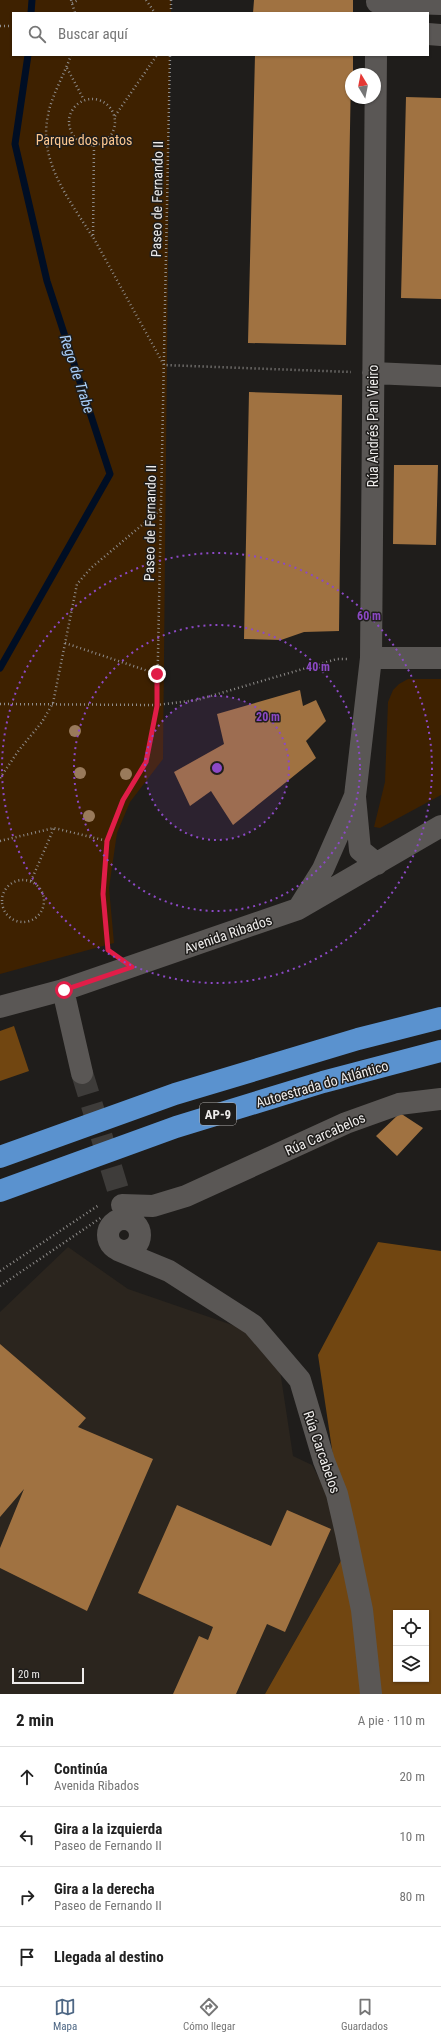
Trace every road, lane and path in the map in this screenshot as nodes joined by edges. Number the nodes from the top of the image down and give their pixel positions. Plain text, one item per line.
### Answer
1 (78, 0) edge
2 (146, 0) edge
3 (171, 0) edge
4 (72, 1) edge
5 (441, 4) edge
6 (377, 5) edge
7 (75, 12) edge
8 (154, 12) edge
9 (171, 12) edge
10 (0, 26) edge
11 (12, 26) edge
12 (429, 34) edge
13 (441, 35) edge
14 (71, 56) edge
15 (156, 56) edge
16 (170, 56) edge
17 (376, 56) edge
18 (67, 67) junction
19 (84, 100) junction
20 (114, 116) junction
21 (94, 146) junction
22 (93, 237) junction
23 (164, 365) junction
24 (373, 373) junction
25 (441, 376) edge
26 (161, 509) junction
27 (65, 643) junction
28 (371, 658) junction
29 (441, 658) edge
30 (157, 674) junction
31 (0, 704) edge
32 (53, 704) junction
33 (157, 706) junction
34 (0, 778) edge
35 (355, 796) junction
36 (441, 826) edge
37 (54, 828) junction
38 (0, 841) edge
39 (107, 841) junction
40 (376, 864) junction
41 (31, 881) junction
42 (298, 910) junction
43 (132, 967) junction
44 (64, 990) junction
45 (0, 1007) edge
46 (441, 1018) edge
47 (441, 1050) edge
48 (82, 1073) tunnel mouth
49 (441, 1099) edge
50 (0, 1157) edge
51 (0, 1190) edge
52 (121, 1206) junction
53 (140, 1234) junction
54 (118, 1250) junction
55 (0, 1271) edge
56 (169, 1271) junction
57 (0, 1286) edge
58 (370, 1694) edge

1 - 4 path
2 - 8 path
3 - 9 path
4 - 7 path
5 - 6 street
10 - 11 path
12 - 13 street
14 - 18 path
15 - 20 path
16 - 23 path, Paseo de Fernando II
17 - 24 street, Rúa Andrés Pan Vieiro
18 - 19 path
18 - 22 path
19 - 20 path
19 - 21 path
20 - 21 path
21 - 22 path
22 - 23 path
23 - 24 path
23 - 26 path, Paseo de Fernando II
24 - 25 street
24 - 28 street, Rúa Andrés Pan Vieiro
26 - 27 path
26 - 30 path, Paseo de Fernando II
27 - 30 path
27 - 32 path
28 - 29 street
28 - 33 path
28 - 35 street, Rúa Andrés Pan Vieiro
30 - 33 path, Paseo de Fernando II
31 - 32 path
32 - 33 path
32 - 34 path
33 - 39 path, Paseo de Fernando II
35 - 40 street, Rúa Andrés Pan Vieiro
35 - 42 street, Rúa Andrés Pan Vieiro
36 - 40 street, Avenida Ribados
37 - 38 path
37 - 39 path
37 - 41 path
39 - 43 path, Paseo de Fernando II
40 - 42 street, Avenida Ribados
41 - 41 path
42 - 43 street, Avenida Ribados
43 - 44 street, Avenida Ribados
44 - 45 street, Avenida Ribados
44 - 48 street
46 - 50 highway, AP-9
47 - 51 highway, Autoestrada do Atlántico / AP-9
49 - 52 street, Rúa Carcabelos
52 - 53 street, Rúa Carcabelos
52 - 54 street
52 - 55 path
52 - 57 path
53 - 54 street
53 - 56 street, Rúa Carcabelos
54 - 56 street, Rúa Carcabelos
56 - 58 street, Rúa Carcabelos

